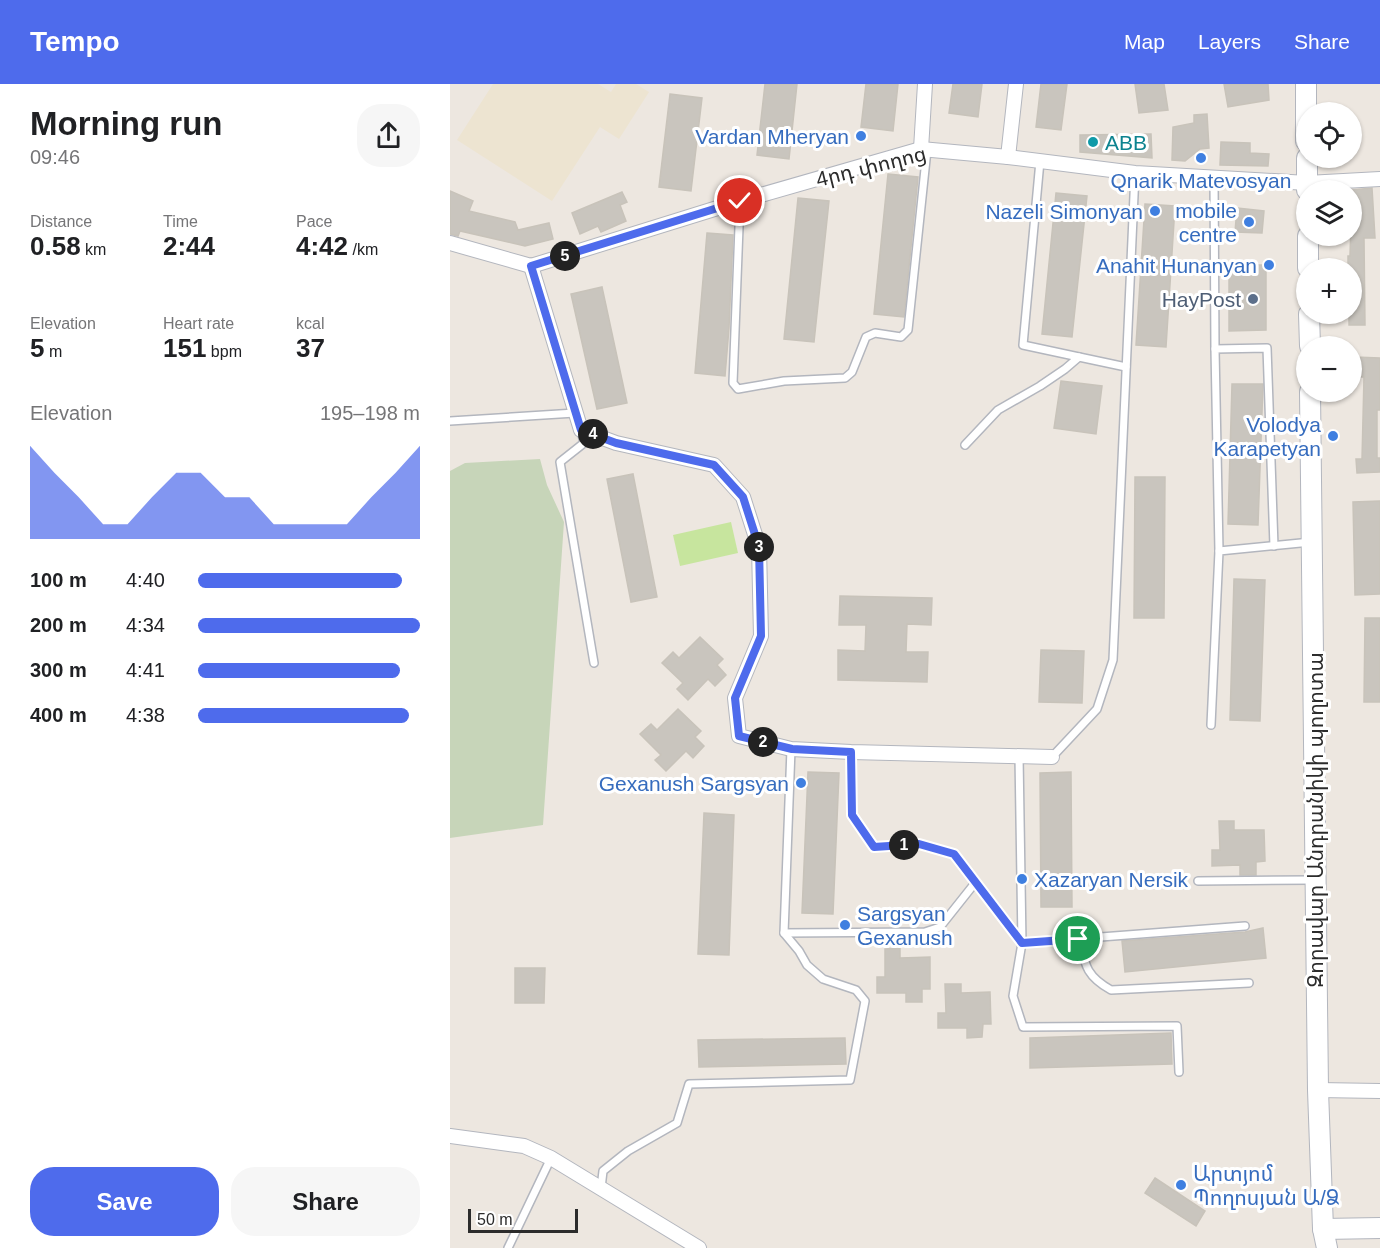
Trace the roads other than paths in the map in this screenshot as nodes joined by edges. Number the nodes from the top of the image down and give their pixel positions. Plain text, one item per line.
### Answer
1 (925, 84) edge
2 (1016, 84) edge
3 (1306, 84) edge
4 (1306, 102) edge
5 (924, 149) junction
6 (1008, 157) junction
7 (1040, 161) junction
8 (1135, 172) junction
9 (1214, 177) junction
10 (1380, 180) edge
11 (1362, 182) edge
12 (1296, 186) edge
13 (740, 201) junction
14 (450, 243) edge
15 (531, 266) junction
16 (1215, 349) junction
17 (1079, 357) junction
18 (1126, 367) junction
19 (1310, 402) edge
20 (575, 413) junction
21 (450, 422) edge
22 (581, 430) junction
23 (965, 445) dead end
24 (1313, 542) junction
25 (1274, 546) junction
26 (1219, 551) junction
27 (594, 663) dead end
28 (1211, 725) dead end
29 (792, 749) junction
30 (851, 752) junction
31 (1019, 756) junction
32 (1052, 757) joint
33 (1198, 880) dead end
34 (1316, 880) junction
35 (975, 883) junction
36 (1245, 926) dead end
37 (784, 933) junction
38 (1078, 939) junction
39 (1022, 943) junction
40 (1249, 982) dead end
41 (1179, 1072) dead end
42 (1318, 1090) junction
43 (1380, 1091) edge
44 (450, 1136) edge
45 (550, 1158) junction
46 (601, 1190) junction
47 (1380, 1228) edge
48 (1325, 1239) edge
49 (508, 1248) edge
50 (699, 1248) edge

1 - 5 street
2 - 6 street
3 - 4 main road
5 - 6 street, 4րդ փողոց
5 - 13 street, 4րդ փողոց
5 - 13 lane
6 - 7 street, 4րդ փողոց
7 - 8 street, 4րդ փողոց
7 - 17 lane
8 - 9 street, 4րդ փողոց
8 - 18 lane
9 - 12 street, 4րդ փողոց
9 - 16 lane
10 - 11 street, 4րդ փողոց
13 - 15 street, 4րդ փողոց
14 - 15 street
15 - 20 street
16 - 25 lane
16 - 26 lane
17 - 18 lane
17 - 23 lane
18 - 32 lane
19 - 24 main road, Զորավար Անդրանիկի պողոտա
20 - 21 lane
20 - 22 street
22 - 27 lane
22 - 29 street
24 - 25 lane
24 - 34 main road, Զորավար Անդրանիկի պողոտա
25 - 26 lane
26 - 28 lane
29 - 30 street
29 - 37 lane
30 - 31 street
30 - 35 lane
31 - 32 street
31 - 39 lane
33 - 34 lane
34 - 42 main road, Զորավար Անդրանիկի պողոտա
35 - 37 lane
35 - 39 lane
36 - 38 lane
37 - 46 lane
38 - 39 lane
38 - 40 lane
39 - 41 lane
42 - 43 street
42 - 48 main road, Զորավար Անդրանիկի պողոտա
44 - 45 street
45 - 46 street
45 - 49 lane
46 - 50 street
47 - 48 main road

